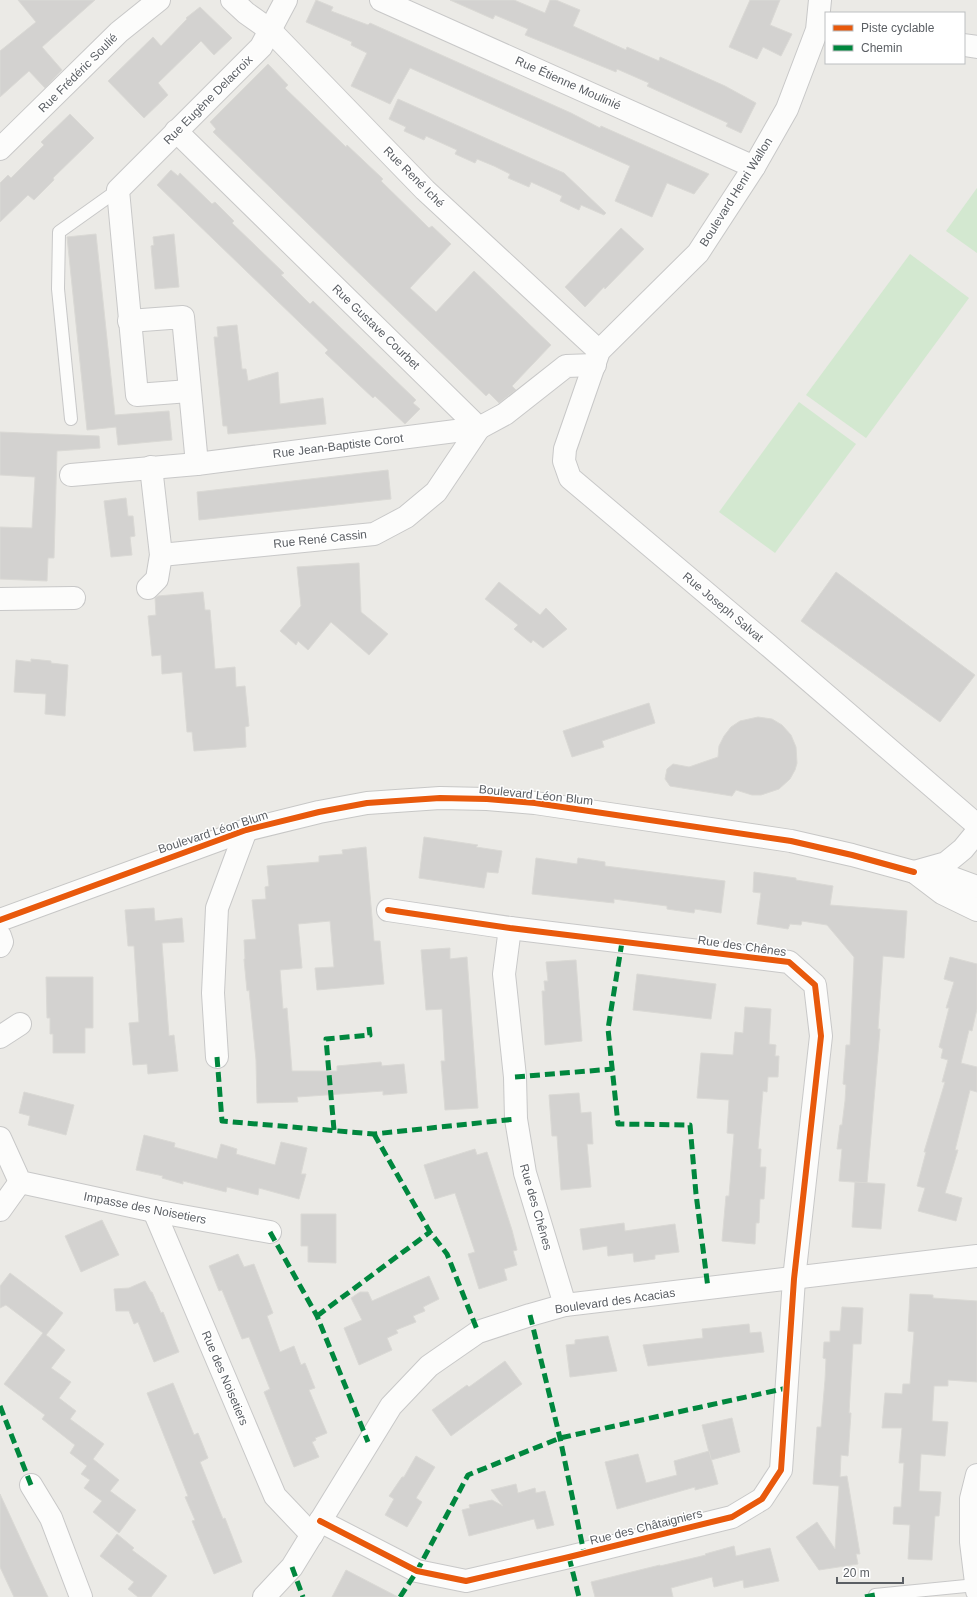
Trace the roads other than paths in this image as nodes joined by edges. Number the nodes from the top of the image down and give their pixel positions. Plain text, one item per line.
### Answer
1 (159, 0) edge
2 (232, 0) edge
3 (286, 0) edge
4 (381, 0) edge
5 (820, 0) edge
6 (270, 30) junction
7 (821, 31) edge
8 (965, 45) edge
9 (977, 46) edge
10 (176, 131) junction
11 (0, 149) edge
12 (754, 167) junction
13 (118, 190) junction
14 (129, 321) junction
15 (597, 358) junction
16 (189, 391) junction
17 (71, 419) dead end
18 (479, 428) junction
19 (197, 464) junction
20 (151, 467) junction
21 (71, 475) dead end
22 (161, 555) junction
23 (148, 588) dead end
24 (74, 598) dead end
25 (0, 599) edge
26 (977, 825) edge
27 (246, 830) junction
28 (977, 832) edge
29 (914, 872) junction
30 (977, 887) edge
31 (388, 910) dead end
32 (977, 910) edge
33 (0, 920) edge
34 (510, 928) junction
35 (0, 936) edge
36 (0, 946) edge
37 (20, 1024) dead end
38 (0, 1037) edge
39 (217, 1057) dead end
40 (0, 1138) edge
41 (20, 1182) junction
42 (0, 1210) edge
43 (154, 1211) junction
44 (270, 1232) dead end
45 (977, 1256) edge
46 (794, 1279) junction
47 (565, 1305) junction
48 (977, 1475) edge
49 (31, 1485) dead end
50 (316, 1528) junction
51 (977, 1587) edge
52 (875, 1595) dead end
53 (81, 1597) edge
54 (264, 1597) edge

1 - 11 street, Rue Frédéric Soulié
2 - 6 street, Rue René Iché
3 - 6 street, Rue Eugène Delacroix
4 - 12 street, Rue Étienne Moulinié
5 - 7 street, Boulevard Henri Wallon
6 - 10 street, Rue Eugène Delacroix
6 - 15 street, Rue René Iché
7 - 12 street, Boulevard Henri Wallon
8 - 9 street
10 - 13 street, Rue Eugène Delacroix
10 - 18 street, Rue Gustave Courbet
12 - 15 street, Boulevard Henri Wallon
13 - 14 street
13 - 17 lane
14 - 16 street
14 - 16 street
15 - 18 street
15 - 26 street, Rue Joseph Salvat
16 - 19 street
18 - 19 street, Rue Jean-Baptiste Corot
18 - 22 street, Rue René Cassin
19 - 20 street, Rue Jean-Baptiste Corot
20 - 21 street, Rue Jean-Baptiste Corot
20 - 22 street
22 - 23 street
24 - 25 street
27 - 29 street, Boulevard Léon Blum
27 - 33 street, Boulevard Léon Blum
27 - 39 street
28 - 29 street
29 - 30 street, Boulevard Léon Blum
29 - 32 street, Boulevard Léon Blum
31 - 34 street
34 - 46 street, Rue des Chênes
34 - 47 street, Rue des Chênes
35 - 36 street
37 - 38 street
40 - 41 street
41 - 42 street
41 - 43 street, Impasse des Noisetiers
43 - 44 street, Impasse des Noisetiers
43 - 50 street, Rue des Noisetiers
45 - 46 street, Boulevard des Acacias
46 - 47 street, Boulevard des Acacias
46 - 50 street, Rue des Châtaigniers
47 - 50 street, Boulevard des Acacias
48 - 51 street
49 - 53 street
50 - 54 street, Boulevard des Acacias
51 - 52 lane

